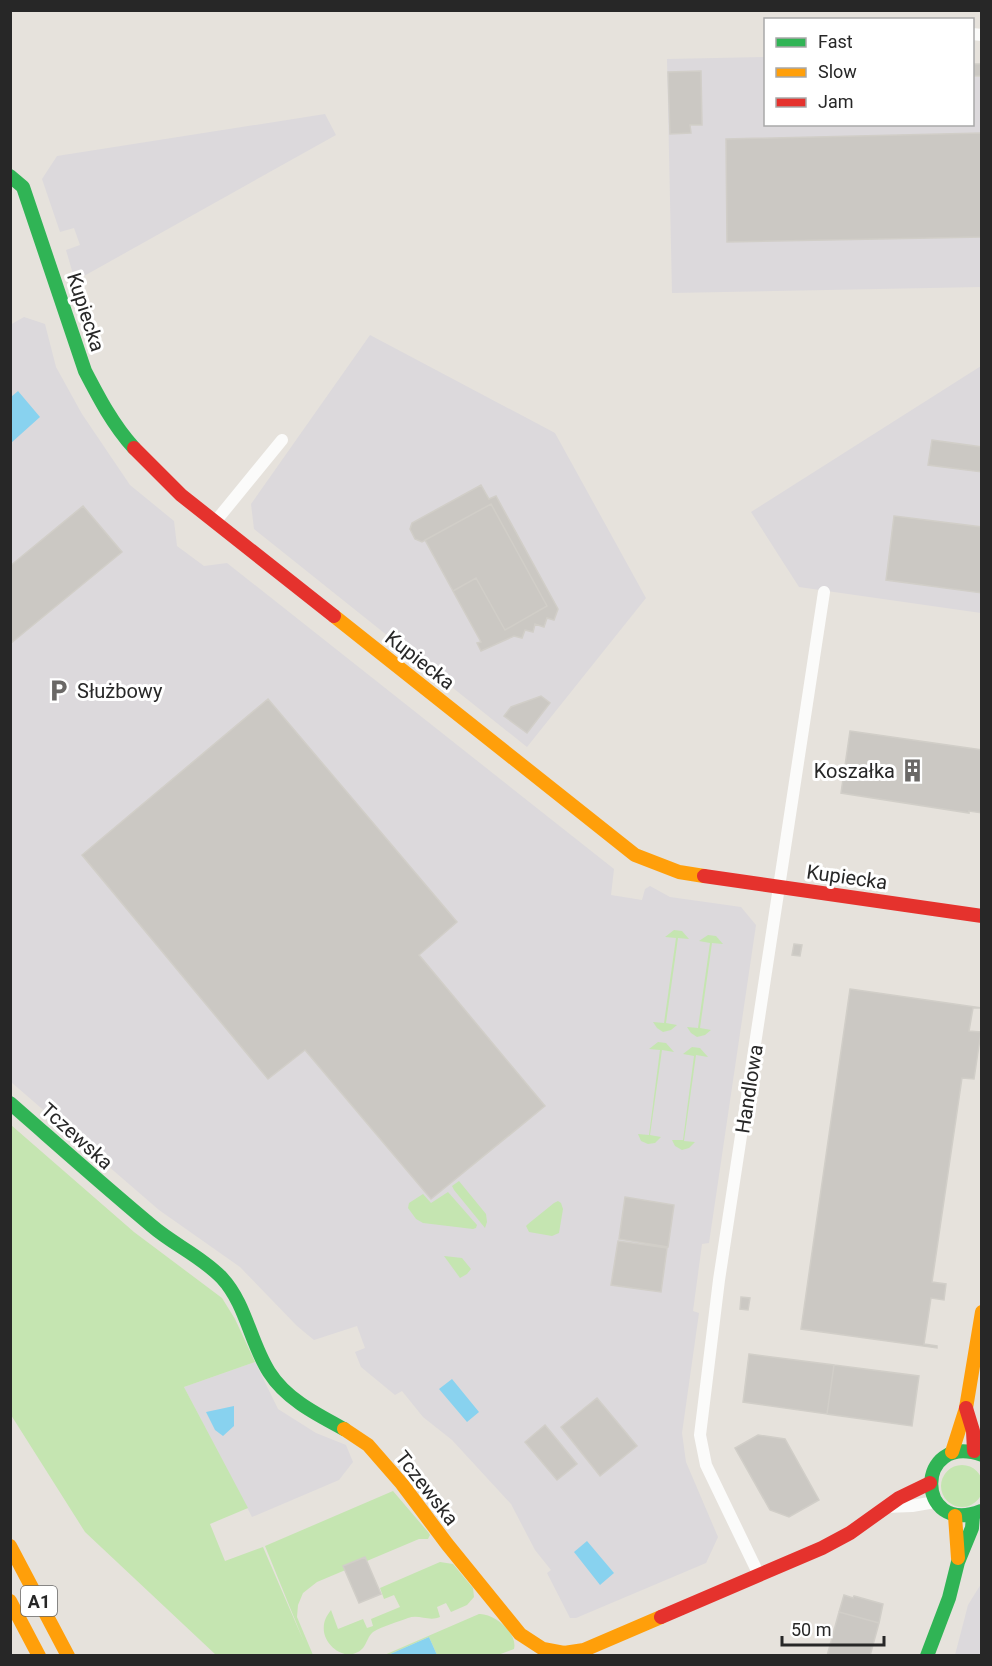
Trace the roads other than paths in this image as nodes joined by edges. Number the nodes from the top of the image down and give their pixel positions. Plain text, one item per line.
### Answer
1 (10, 176) edge
2 (282, 440) dead end
3 (215, 522) junction
4 (824, 592) dead end
5 (780, 887) junction
6 (981, 916) edge
7 (10, 1102) edge
8 (981, 1312) edge
9 (966, 1408) junction
10 (952, 1452) junction
11 (978, 1454) edge
12 (930, 1483) junction
13 (935, 1502) junction
14 (885, 1507) junction
15 (977, 1513) edge
16 (955, 1516) junction
17 (10, 1546) edge
18 (958, 1562) junction
19 (759, 1575) junction
20 (10, 1601) edge
21 (39, 1656) edge
22 (68, 1656) edge
23 (927, 1656) edge

1 - 3 main road, Kupiecka
2 - 3 street
3 - 5 main road, Kupiecka
4 - 5 street, Handlowa
5 - 6 main road, Kupiecka
5 - 19 street, Handlowa
7 - 19 main road, Tczewska
8 - 9 main road
9 - 10 main road
9 - 11 main road
10 - 11 main road
10 - 12 main road
12 - 13 main road
12 - 14 main road, Tczewska
13 - 14 street
13 - 16 main road
14 - 19 main road, Tczewska
15 - 16 main road
15 - 18 main road
16 - 18 main road
17 - 22 main road, A1
18 - 23 main road
20 - 21 main road, A1

